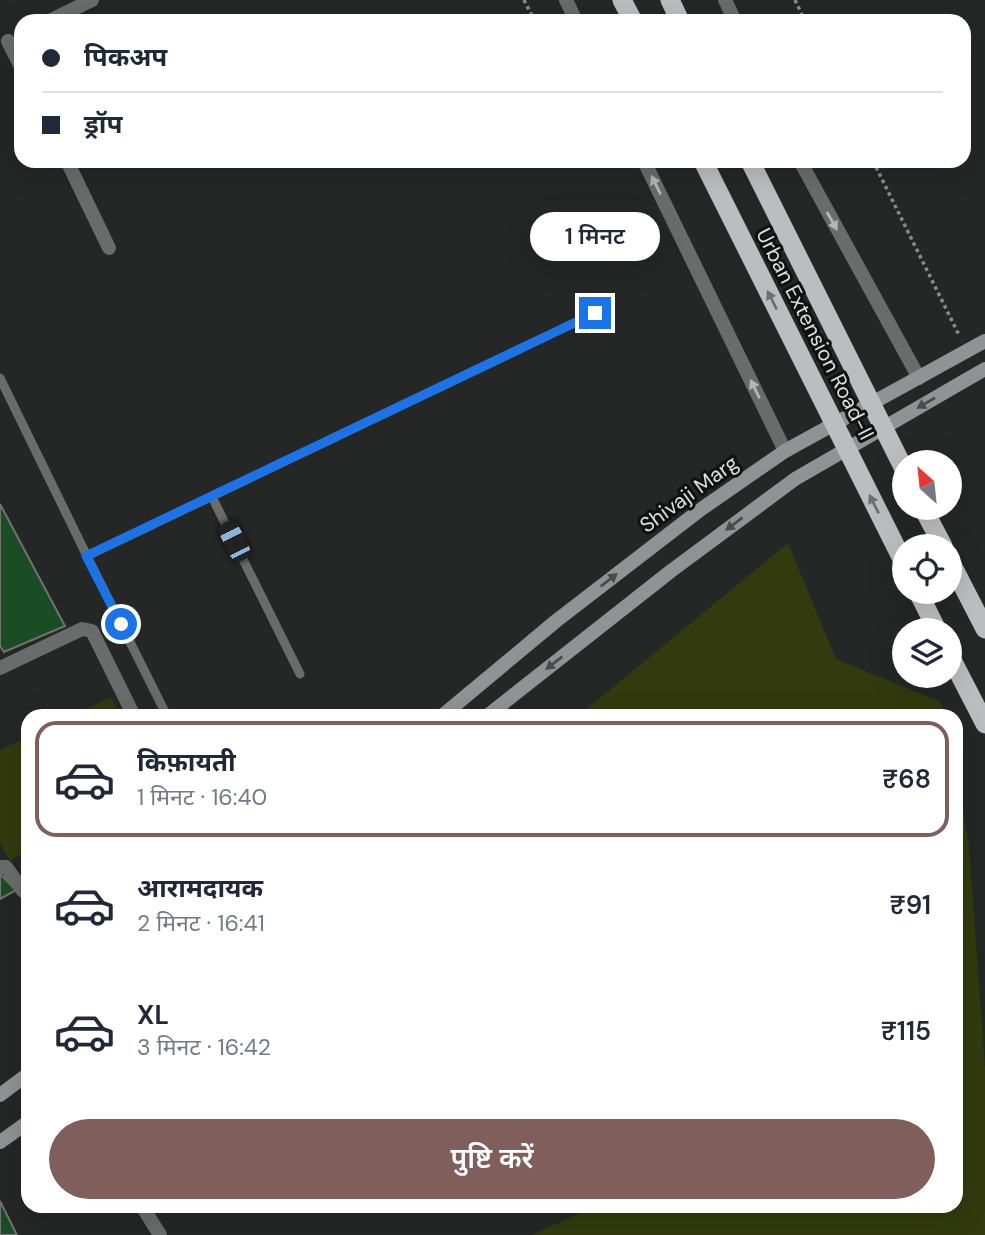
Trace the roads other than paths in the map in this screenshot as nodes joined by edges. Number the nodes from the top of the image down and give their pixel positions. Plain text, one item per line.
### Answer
1 (92, 0) edge
2 (63, 14) edge
3 (70, 168) edge
4 (647, 168) edge
5 (706, 168) edge
6 (754, 168) edge
7 (804, 168) edge
8 (109, 248) dead end
9 (595, 313) dead end
10 (985, 341) edge
11 (985, 369) edge
12 (0, 378) edge
13 (919, 378) junction
14 (894, 450) edge
15 (785, 451) junction
16 (212, 497) junction
17 (892, 539) edge
18 (86, 556) junction
19 (962, 584) edge
20 (985, 629) edge
21 (0, 668) edge
22 (300, 674) dead end
23 (962, 679) edge
24 (131, 709) edge
25 (163, 709) edge
26 (450, 709) edge
27 (496, 709) edge
28 (985, 724) edge
29 (0, 867) edge
30 (21, 888) edge
31 (21, 1079) edge
32 (0, 1095) edge
33 (21, 1127) edge
34 (0, 1142) edge
35 (146, 1213) edge
36 (160, 1235) edge

1 - 2 street
3 - 8 street
15 -> 4 street
17 -> 5 highway, Urban Extension Road-II
6 - 14 highway, Urban Extension Road-II
7 -> 13 street
9 - 16 lane
10 - 13 main road, Shivaji Marg
11 -> 27 main road
12 - 18 lane
13 - 15 main road, Shivaji Marg
26 -> 15 main road, Shivaji Marg
16 - 18 lane
16 - 22 lane
18 - 25 lane
19 - 20 highway
21 - 24 street
23 - 28 highway
29 - 30 street
31 - 32 main road
33 - 34 main road
35 - 36 street

